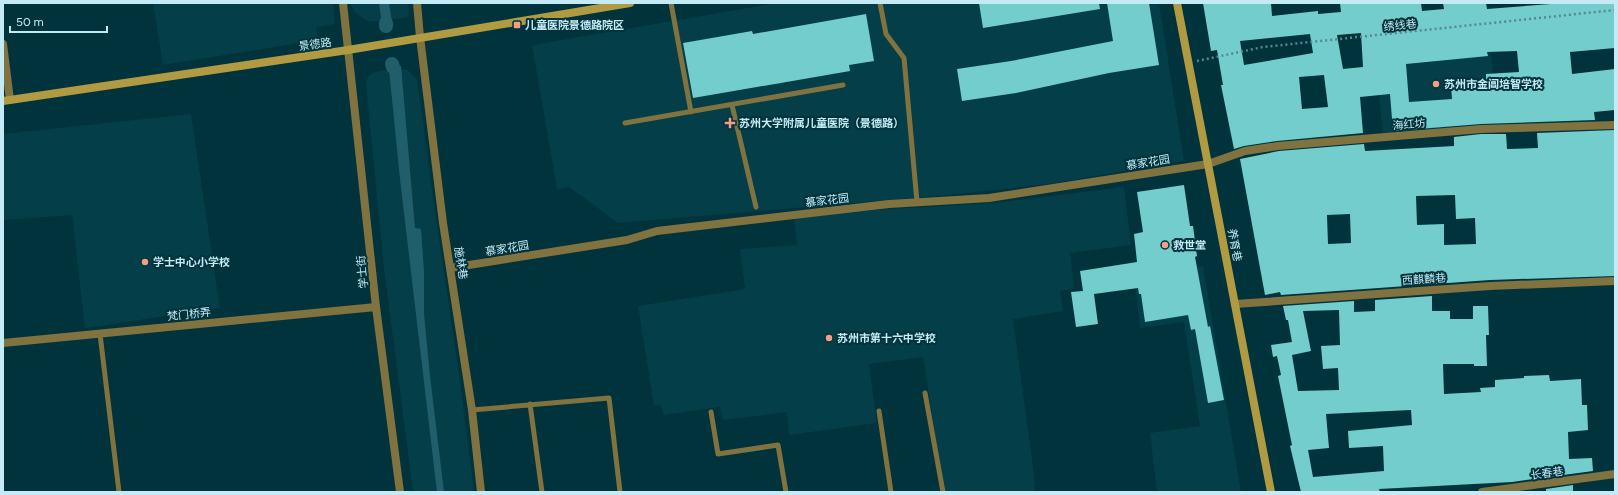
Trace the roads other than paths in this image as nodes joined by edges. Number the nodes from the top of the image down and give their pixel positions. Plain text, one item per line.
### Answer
1 (343, 3) edge
2 (417, 3) edge
3 (630, 3) edge
4 (671, 3) edge
5 (880, 3) edge
6 (1177, 3) edge
7 (420, 38) junction
8 (3, 44) edge
9 (348, 50) junction
10 (844, 86) dead end
11 (6, 101) edge
12 (732, 105) junction
13 (691, 112) junction
14 (625, 123) dead end
15 (1615, 125) edge
16 (1208, 164) junction
17 (917, 202) junction
18 (756, 207) dead end
19 (450, 268) junction
20 (1615, 281) edge
21 (1235, 304) junction
22 (376, 306) junction
23 (100, 334) junction
24 (3, 343) edge
25 (925, 394) dead end
26 (530, 404) junction
27 (472, 410) junction
28 (879, 411) dead end
29 (711, 412) dead end
30 (1615, 474) edge
31 (119, 492) edge
32 (400, 492) edge
33 (481, 492) edge
34 (542, 492) edge
35 (620, 492) edge
36 (786, 492) edge
37 (891, 492) edge
38 (943, 492) edge
39 (1271, 492) edge
40 (1482, 492) edge

1 - 9 street, 学士街
2 - 7 street, 施林巷
3 - 7 main road, 景德路
4 - 13 lane
5 - 17 lane
6 - 16 main road, 养育巷
7 - 9 main road, 景德路
7 - 19 street, 施林巷
8 - 11 street
9 - 11 main road, 景德路
9 - 22 street, 学士街
10 - 12 lane
12 - 13 lane
12 - 18 lane
13 - 14 lane
15 - 16 street, 海红坊
16 - 17 street, 慕家花园
16 - 21 main road, 养育巷
17 - 19 street, 慕家花园
19 - 27 street, 施林巷
20 - 21 street, 西麒麟巷
21 - 39 main road, 养育巷
22 - 23 street, 梵门桥弄
22 - 32 street, 学士街
23 - 24 street, 梵门桥弄
23 - 31 lane
25 - 38 lane
26 - 27 lane
26 - 34 lane
26 - 35 lane
27 - 33 street, 施林巷
28 - 37 lane
29 - 36 lane
30 - 40 street, 长春巷

